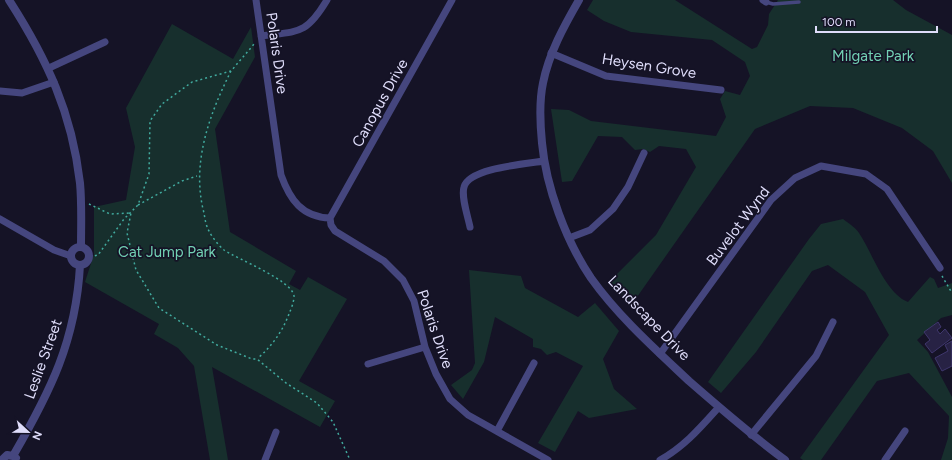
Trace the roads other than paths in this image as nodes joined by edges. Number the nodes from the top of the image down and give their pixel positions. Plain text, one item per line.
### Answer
1 (10, 0) edge
2 (256, 0) edge
3 (327, 0) edge
4 (452, 0) edge
5 (579, 0) edge
6 (765, 1) edge
7 (799, 2) dead end
8 (261, 36) junction
9 (105, 42) dead end
10 (551, 53) junction
11 (49, 68) junction
12 (54, 82) junction
13 (721, 90) dead end
14 (0, 91) edge
15 (644, 153) dead end
16 (544, 161) junction
17 (330, 218) junction
18 (0, 219) edge
19 (470, 227) dead end
20 (569, 238) junction
21 (81, 247) junction
22 (71, 256) junction
23 (80, 265) junction
24 (940, 268) road end
25 (833, 322) dead end
26 (425, 347) junction
27 (660, 354) junction
28 (534, 363) dead end
29 (368, 364) dead end
30 (719, 407) junction
31 (905, 430) dead end
32 (497, 431) junction
33 (276, 432) dead end
34 (751, 435) junction
35 (15, 458) edge
36 (2, 460) edge
37 (265, 460) edge
38 (548, 460) edge
39 (660, 460) edge
40 (784, 460) edge
41 (885, 460) edge

1 - 11 street
2 - 8 street, Polaris Drive
3 - 8 street
4 - 17 street, Canopus Drive
5 - 10 street, Landscape Drive
6 - 7 lane
8 - 17 street, Polaris Drive
9 - 11 street
10 - 13 street, Heysen Grove
10 - 16 street, Landscape Drive
11 - 12 street
12 - 14 street
12 - 21 street
15 - 20 street
16 - 19 street
16 - 20 street, Landscape Drive
17 - 26 street, Polaris Drive
18 - 22 street
20 - 27 street, Landscape Drive
21 - 22 street
21 - 23 street
22 - 23 street
23 - 35 street, Leslie Street
24 - 27 street, Buvelot Wynd
25 - 34 street
26 - 29 street
26 - 32 street, Polaris Drive
27 - 30 street, Landscape Drive
28 - 32 street
30 - 34 street, Landscape Drive
30 - 39 street
31 - 41 street
32 - 38 street, Polaris Drive
33 - 37 street
34 - 40 street, Landscape Drive
35 - 36 street

